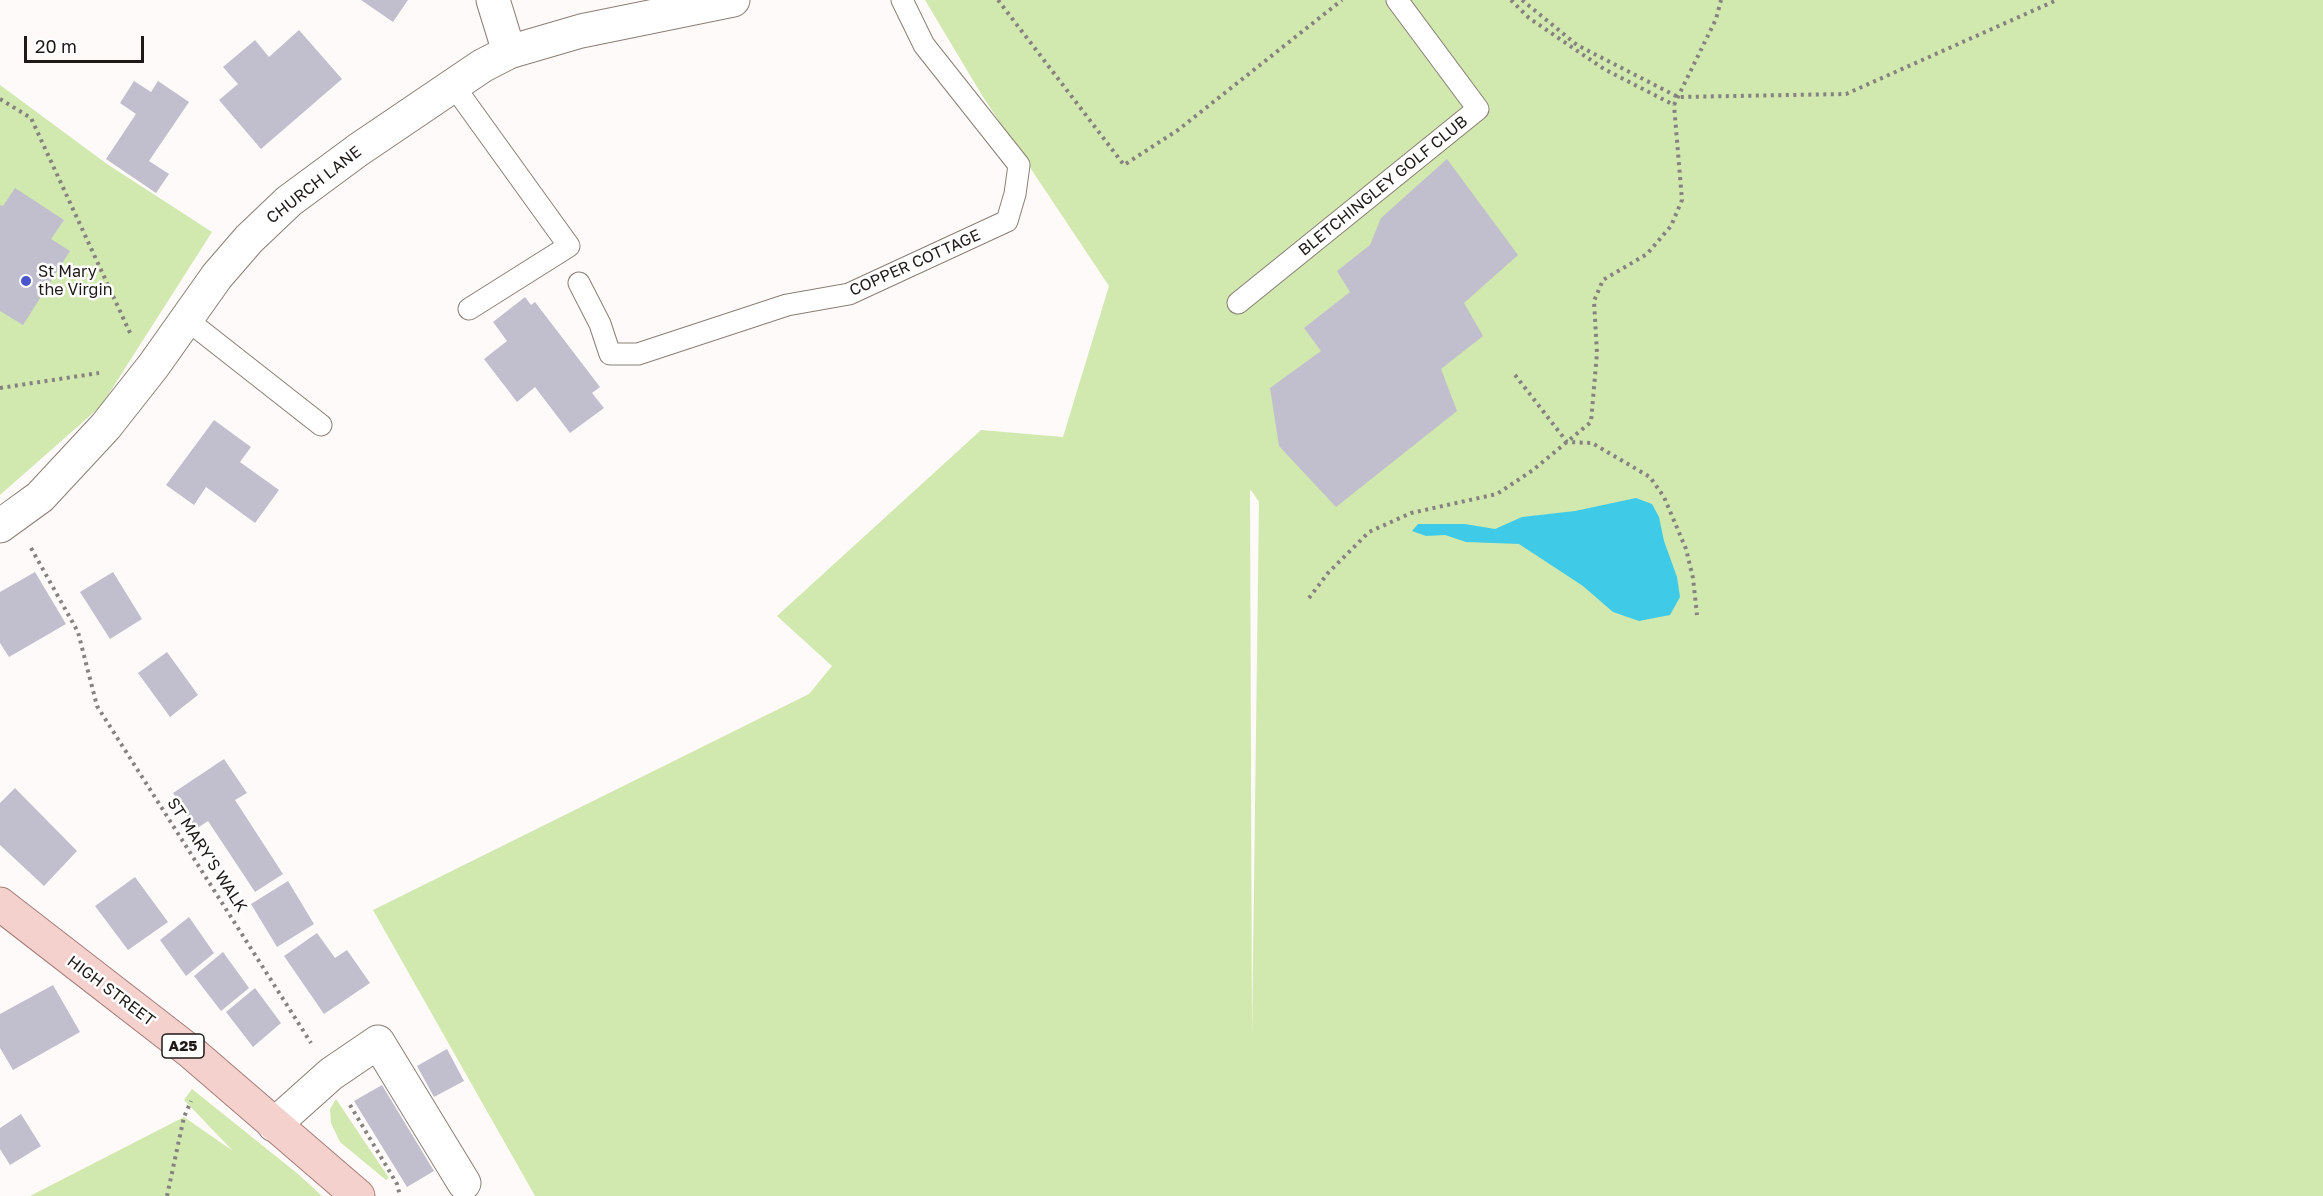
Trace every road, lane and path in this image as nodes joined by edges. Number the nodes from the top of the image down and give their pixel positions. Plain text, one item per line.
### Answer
1 (493, 0) edge
2 (733, 0) edge
3 (902, 0) edge
4 (998, 0) edge
5 (1342, 0) edge
6 (1397, 0) edge
7 (1511, 0) edge
8 (1522, 0) edge
9 (1721, 0) edge
10 (2057, 0) edge
11 (509, 52) junction
12 (453, 84) junction
13 (1678, 97) junction
14 (0, 99) edge
15 (1674, 105) junction
16 (579, 284) dead end
17 (1238, 303) dead end
18 (469, 309) dead end
19 (186, 319) junction
20 (136, 346) dead end
21 (104, 373) dead end
22 (1515, 375) dead end
23 (0, 388) edge
24 (321, 425) dead end
25 (1567, 442) junction
26 (7, 522) edge
27 (1309, 598) dead end
28 (1697, 615) dead end
29 (0, 904) edge
30 (207, 1065) junction
31 (331, 1074) junction
32 (274, 1125) junction
33 (464, 1183) dead end
34 (167, 1196) edge
35 (358, 1196) edge
36 (400, 1196) edge

1 - 11 street
2 - 11 street, CHURCH LANE
3 - 16 lane, COPPER COTTAGE
4 - 5 path
6 - 17 lane, BLETCHINGLEY GOLF CLUB
7 - 15 path
8 - 13 path
9 - 13 path
10 - 13 path
11 - 12 street, CHURCH LANE
12 - 18 lane
12 - 19 street, CHURCH LANE
13 - 15 path
14 - 20 path
15 - 25 path
19 - 24 lane
19 - 26 street, CHURCH LANE
21 - 23 path
22 - 25 path
25 - 27 path
25 - 28 path
26 - 31 path, ST MARY'S WALK
29 - 30 main road, HIGH STREET / A25
30 - 32 main road, HIGH STREET / A25
30 - 34 path
31 - 32 street
31 - 33 street
31 - 36 path, ST MARY'S WALK
32 - 35 main road, HIGH STREET / A25

